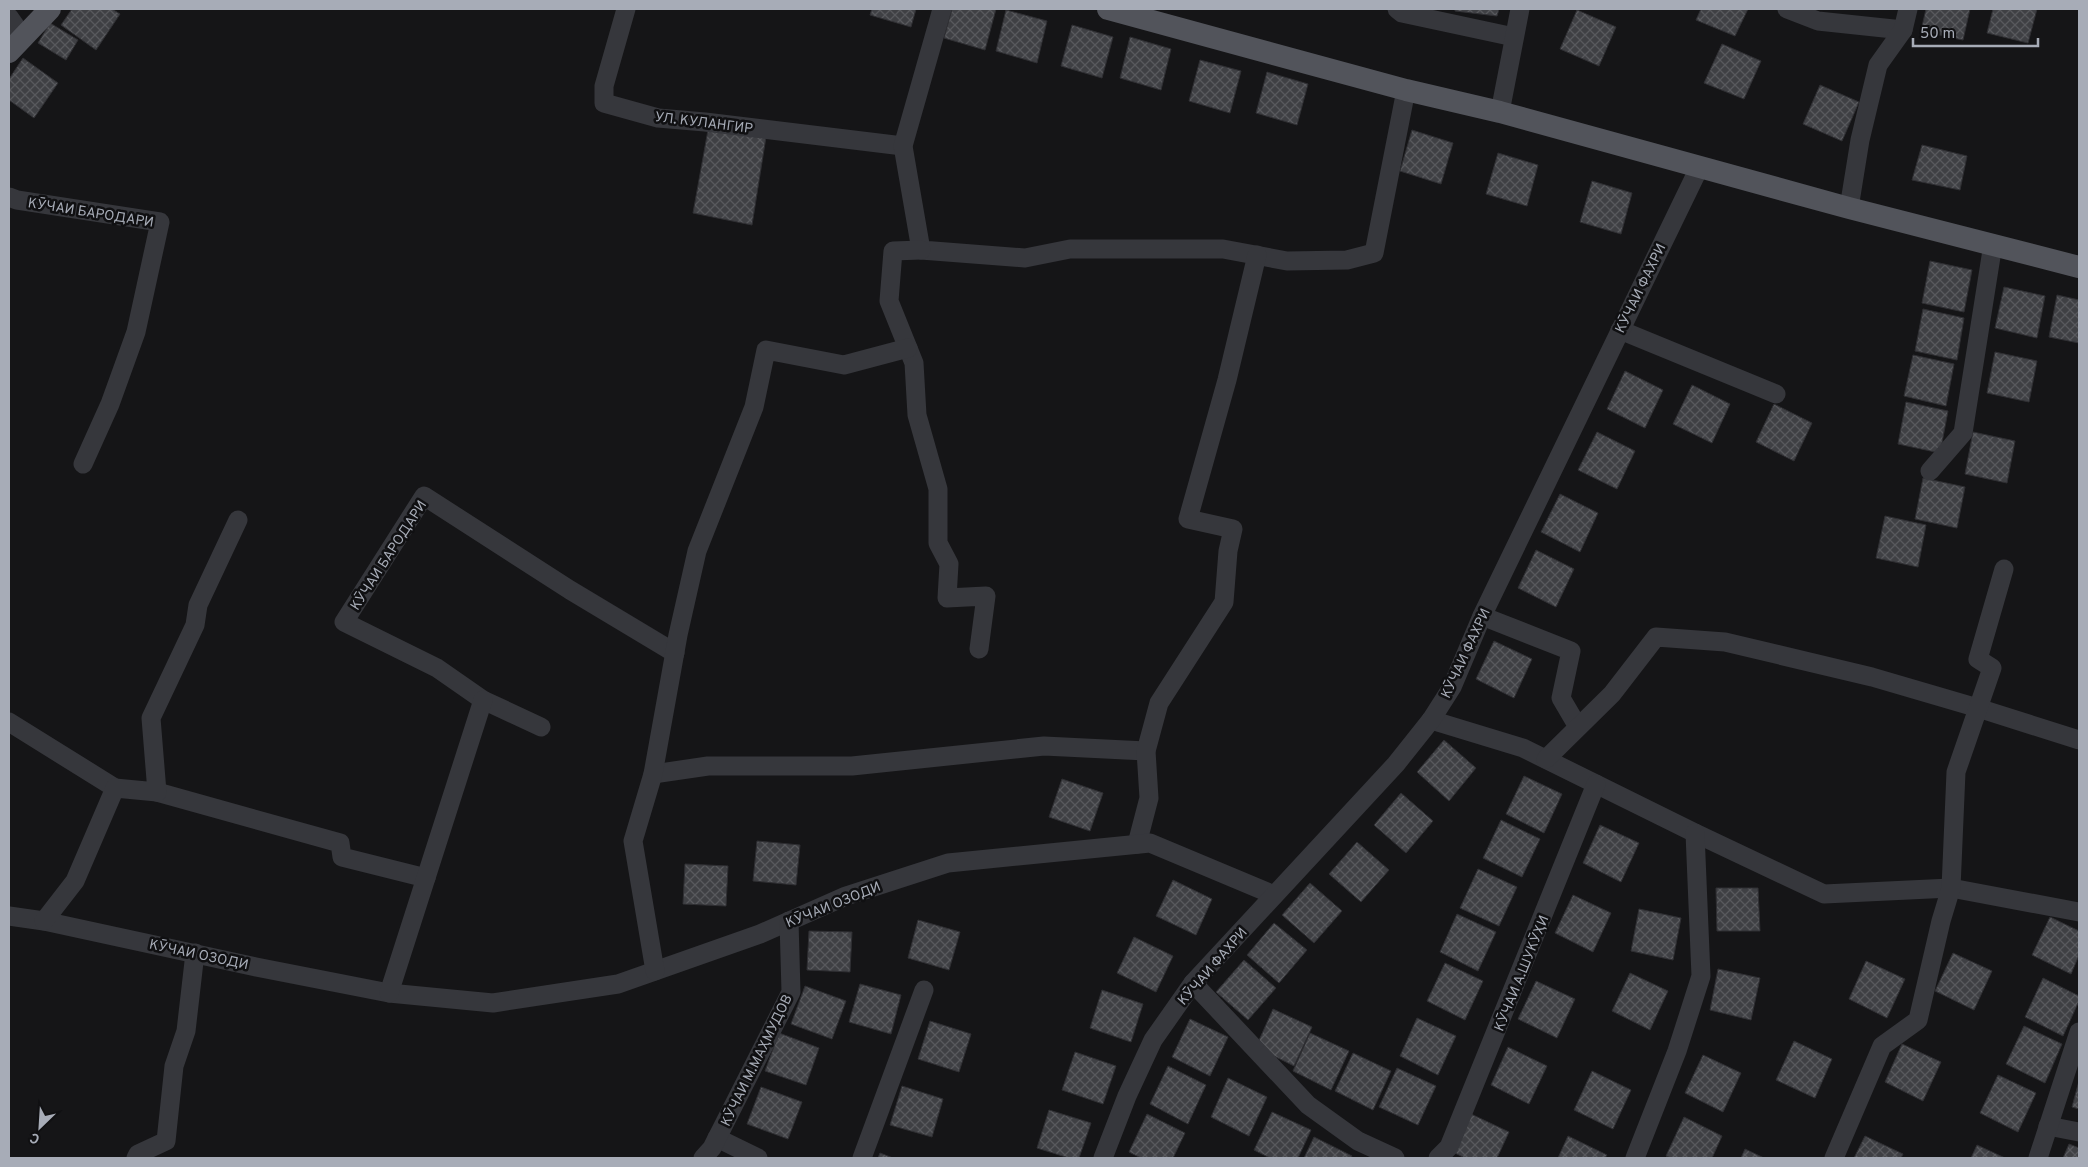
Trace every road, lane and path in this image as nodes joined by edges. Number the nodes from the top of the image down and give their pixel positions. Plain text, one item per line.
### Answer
1 (50, 9) edge
2 (626, 9) edge
3 (942, 9) edge
4 (1108, 9) edge
5 (1397, 9) edge
6 (1520, 9) edge
7 (1787, 9) edge
8 (1908, 9) edge
9 (9, 17) edge
10 (1903, 30) junction
11 (1514, 38) junction
12 (16, 45) edge
13 (1406, 90) junction
14 (1500, 112) junction
15 (903, 146) junction
16 (1699, 168) junction
17 (9, 197) edge
18 (1849, 208) junction
19 (1994, 244) junction
20 (921, 250) junction
21 (1257, 255) junction
22 (2079, 267) edge
23 (1620, 330) junction
24 (908, 348) junction
25 (1776, 394) dead end
26 (84, 464) dead end
27 (1930, 471) dead end
28 (238, 520) dead end
29 (2004, 569) dead end
30 (1482, 616) junction
31 (979, 649) dead end
32 (674, 653) junction
33 (483, 700) junction
34 (1978, 708) junction
35 (1431, 720) junction
36 (9, 722) edge
37 (541, 727) dead end
38 (1578, 727) junction
39 (2079, 740) edge
40 (1146, 751) junction
41 (1546, 759) junction
42 (654, 774) junction
43 (1596, 784) junction
44 (115, 788) junction
45 (157, 792) junction
46 (1695, 834) junction
47 (1137, 844) junction
48 (426, 878) junction
49 (1951, 888) junction
50 (1274, 895) junction
51 (2079, 912) edge
52 (9, 916) edge
53 (44, 921) junction
54 (789, 921) junction
55 (195, 954) junction
56 (655, 971) junction
57 (1193, 983) junction
58 (924, 990) dead end
59 (390, 993) junction
60 (2079, 1032) edge
61 (2048, 1126) junction
62 (2079, 1132) edge
63 (717, 1138) junction
64 (136, 1158) edge
65 (703, 1158) edge
66 (758, 1158) edge
67 (862, 1158) edge
68 (1103, 1158) edge
69 (1395, 1158) edge
70 (1438, 1158) edge
71 (1635, 1158) edge
72 (1834, 1158) edge
73 (2038, 1158) edge

1 - 12 main road
2 - 15 street, УЛ. КУЛАНГИР
3 - 15 street
4 - 13 main road
5 - 11 street
6 - 11 street
7 - 10 street
8 - 10 street
9 - 12 street
10 - 18 street
11 - 14 street
13 - 14 main road
13 - 21 street
14 - 16 main road
15 - 20 street
16 - 18 main road
16 - 23 street, КӮЧАИ ФАХРИ
17 - 26 street, КӮЧАИ БАРОДАРИ
18 - 19 main road
19 - 22 main road
19 - 27 street
20 - 21 street
20 - 24 street
21 - 40 street
23 - 25 street
23 - 30 street, КӮЧАИ ФАХРИ
24 - 31 street
24 - 32 street
28 - 45 street
29 - 34 street
30 - 35 street, КӮЧАИ ФАХРИ
30 - 38 street
32 - 33 street, КӮЧАИ БАРОДАРИ
32 - 42 street
33 - 37 street, КӮЧАИ БАРОДАРИ
33 - 48 street
34 - 38 street
34 - 39 street
34 - 49 street
35 - 41 street
35 - 50 street, КӮЧАИ ФАХРИ
36 - 44 street
38 - 41 street
40 - 42 street
40 - 47 street
41 - 43 street
42 - 56 street
43 - 46 street
43 - 70 street, КӮЧАИ А.ШУКӮҲИ
44 - 45 street
44 - 53 street
45 - 48 street
46 - 49 street
46 - 71 street
47 - 50 street, КӮЧАИ ОЗОДИ
47 - 54 street, КӮЧАИ ОЗОДИ
48 - 59 street
49 - 51 street
49 - 72 street
50 - 57 street, КӮЧАИ ФАХРИ
52 - 53 street, КӮЧАИ ОЗОДИ
53 - 55 street, КӮЧАИ ОЗОДИ
54 - 56 street, КӮЧАИ ОЗОДИ
54 - 63 street, КӮЧАИ М.МАҲМУДОВ
55 - 59 street, КӮЧАИ ОЗОДИ
55 - 64 street
56 - 59 street, КӮЧАИ ОЗОДИ
57 - 68 street, КӮЧАИ ФАХРИ
57 - 69 street
58 - 67 street
60 - 61 street
61 - 62 street
61 - 73 street
63 - 65 street, КӮЧАИ М.МАҲМУДОВ
63 - 66 street, КӮЧАИ М.МАҲМУДОВ

